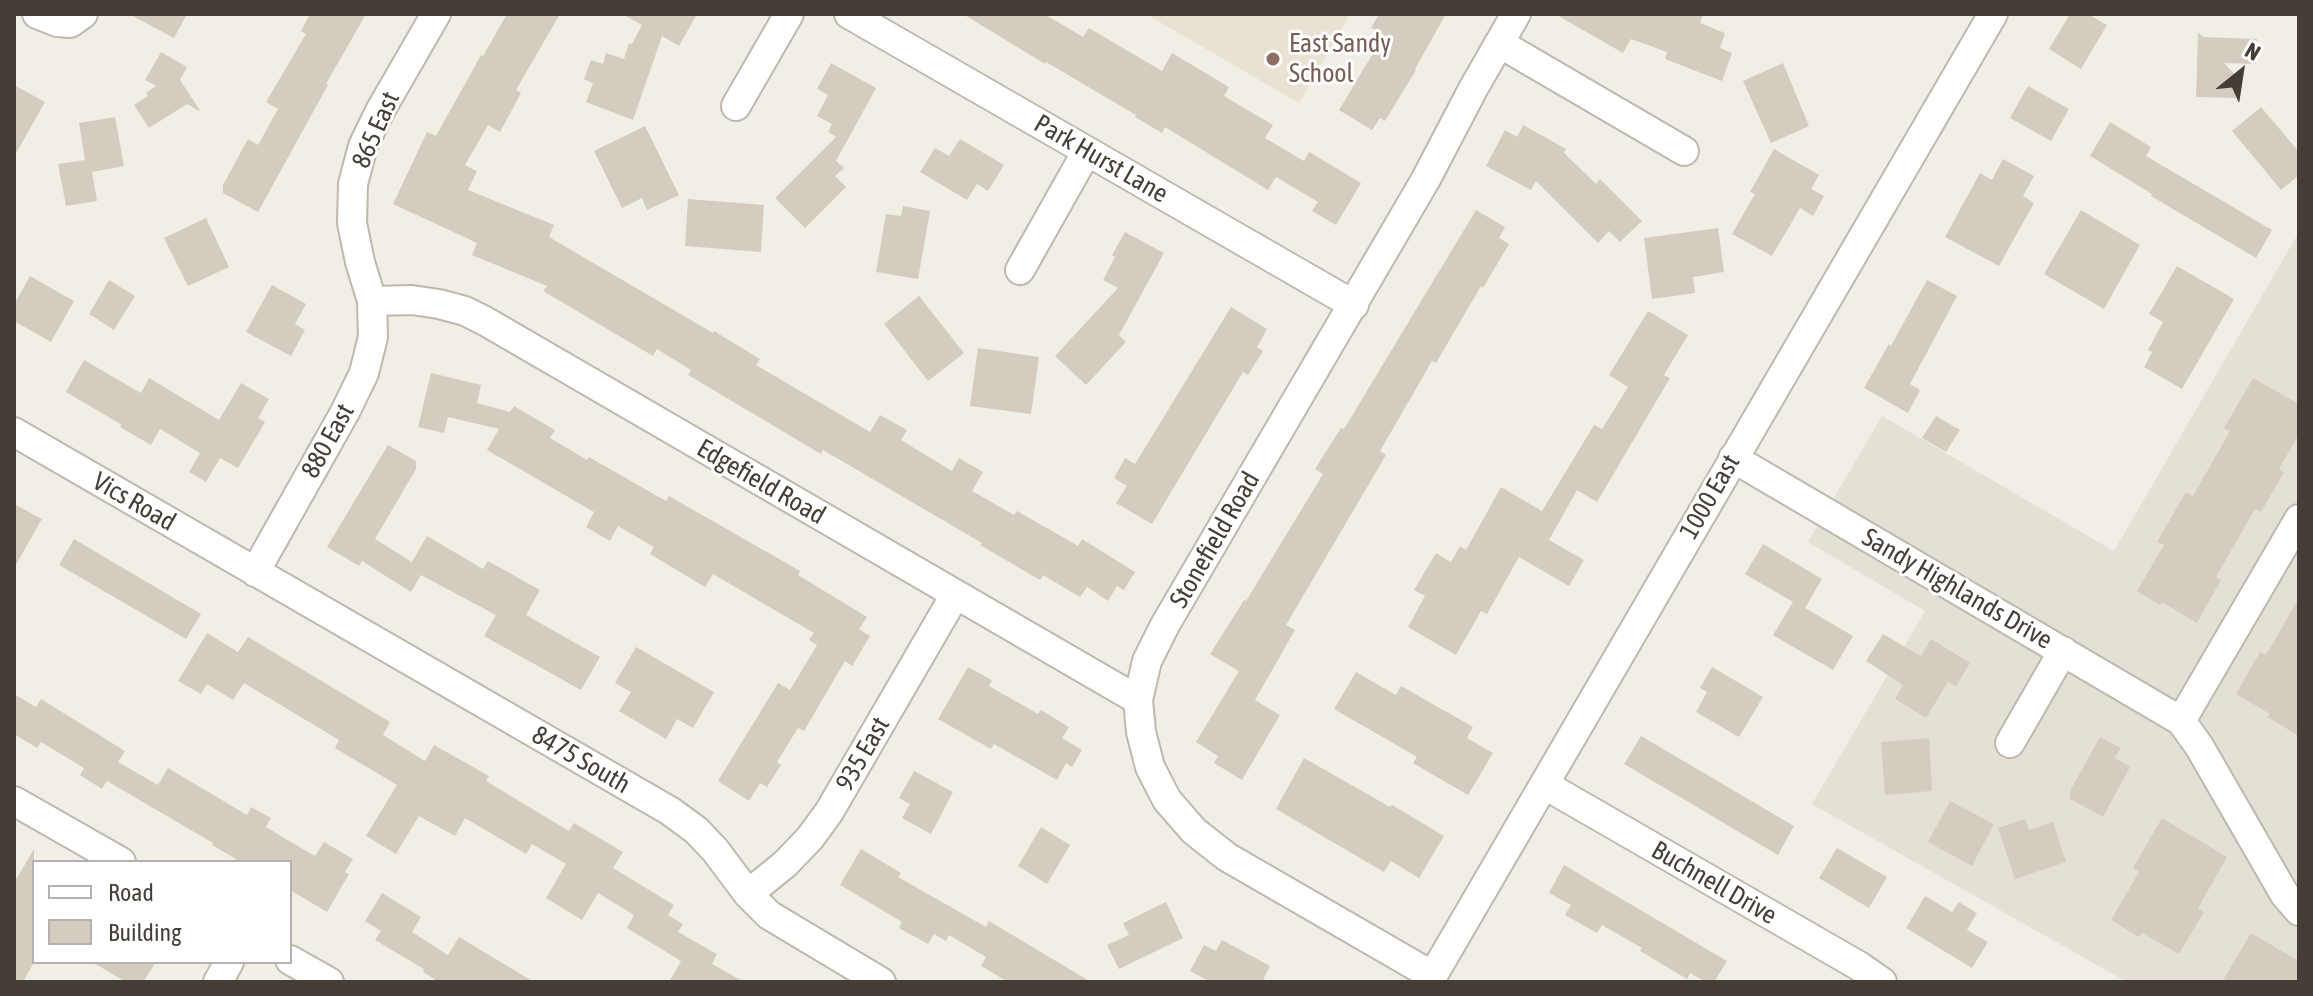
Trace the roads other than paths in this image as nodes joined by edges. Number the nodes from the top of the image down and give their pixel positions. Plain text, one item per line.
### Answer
1 (37, 14) edge
2 (436, 14) edge
3 (789, 14) edge
4 (849, 14) edge
5 (1516, 14) edge
6 (1993, 14) edge
7 (76, 19) edge
8 (1499, 43) junction
9 (736, 106) dead end
10 (1087, 151) junction
11 (1684, 151) dead end
12 (1020, 270) dead end
13 (372, 301) junction
14 (1354, 305) junction
15 (14, 432) edge
16 (1733, 458) junction
17 (2299, 519) edge
18 (255, 572) junction
19 (955, 595) junction
20 (2063, 651) junction
21 (1138, 700) junction
22 (2181, 721) junction
23 (2010, 743) dead end
24 (1545, 785) junction
25 (14, 801) edge
26 (117, 860) edge
27 (748, 894) junction
28 (2299, 911) edge
29 (292, 961) edge
30 (228, 964) edge
31 (1431, 979) edge
32 (218, 982) edge
33 (329, 982) edge
34 (881, 982) edge
35 (1882, 982) edge

1 - 7 street
2 - 13 street, 865 East
3 - 9 street
4 - 10 street, Park Hurst Lane
5 - 8 street, Stonefield Road
6 - 16 street, 1000 East
8 - 11 street
8 - 14 street, Stonefield Road
10 - 12 street
10 - 14 street, Park Hurst Lane
13 - 18 street, 880 East
13 - 19 street, Edgefield Road
14 - 21 street, Stonefield Road
15 - 18 street, Vics Road
16 - 20 street, Sandy Highlands Drive
16 - 24 street, 1000 East
17 - 22 street
18 - 27 street, 8475 South
19 - 21 street, Edgefield Road
19 - 27 street, 935 East
20 - 22 street, Sandy Highlands Drive
20 - 23 street
21 - 31 street, Stonefield Road
22 - 28 street
24 - 31 street, 1000 East
24 - 35 street, Buchnell Drive
25 - 26 street
27 - 34 street, 8475 South
29 - 33 street
30 - 32 street

